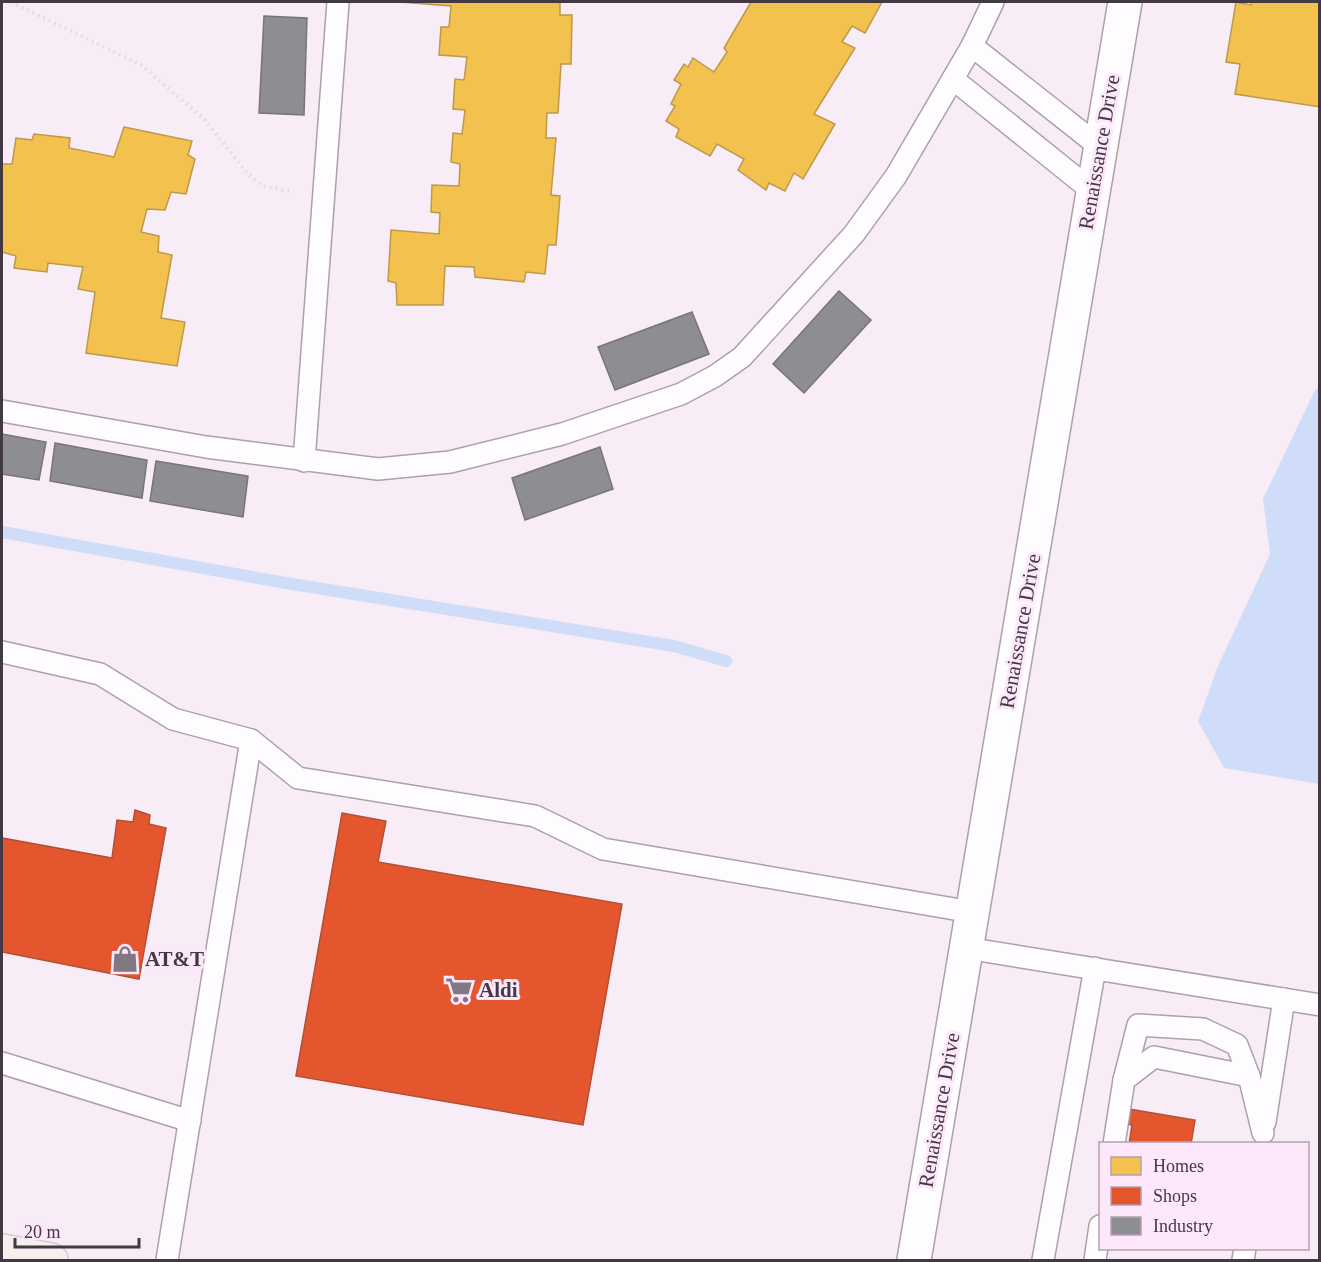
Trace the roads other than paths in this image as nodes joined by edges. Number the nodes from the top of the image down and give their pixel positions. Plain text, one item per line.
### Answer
1 (338, 2) edge
2 (993, 2) edge
3 (1125, 2) edge
4 (972, 46) junction
5 (953, 79) junction
6 (1100, 147) junction
7 (1091, 190) junction
8 (2, 411) edge
9 (304, 461) junction
10 (2, 652) edge
11 (251, 740) junction
12 (972, 912) junction
13 (966, 948) junction
14 (1095, 968) junction
15 (1284, 999) junction
16 (1320, 1005) edge
17 (2, 1064) edge
18 (1249, 1076) junction
19 (1124, 1080) junction
20 (190, 1121) junction
21 (1262, 1138) edge
22 (1114, 1142) edge
23 (1099, 1237) edge
24 (2, 1251) edge
25 (51, 1260) edge
26 (167, 1260) edge
27 (914, 1260) edge
28 (1043, 1260) edge
29 (1095, 1260) edge

1 - 9 lane
2 - 4 lane
3 - 6 street, Renaissance Drive
4 - 5 lane
4 - 6 lane
5 - 7 lane
5 - 9 lane
6 - 7 street, Renaissance Drive
7 - 12 street, Renaissance Drive
8 - 9 lane
10 - 11 lane
11 - 12 lane
11 - 20 lane
12 - 13 street, Renaissance Drive
13 - 14 lane
13 - 27 street, Renaissance Drive
14 - 15 lane
14 - 28 lane
15 - 16 lane
15 - 21 lane
17 - 20 lane
18 - 19 lane
18 - 19 lane
18 - 21 lane
19 - 22 lane
20 - 26 lane
23 - 29 lane
24 - 25 main road

